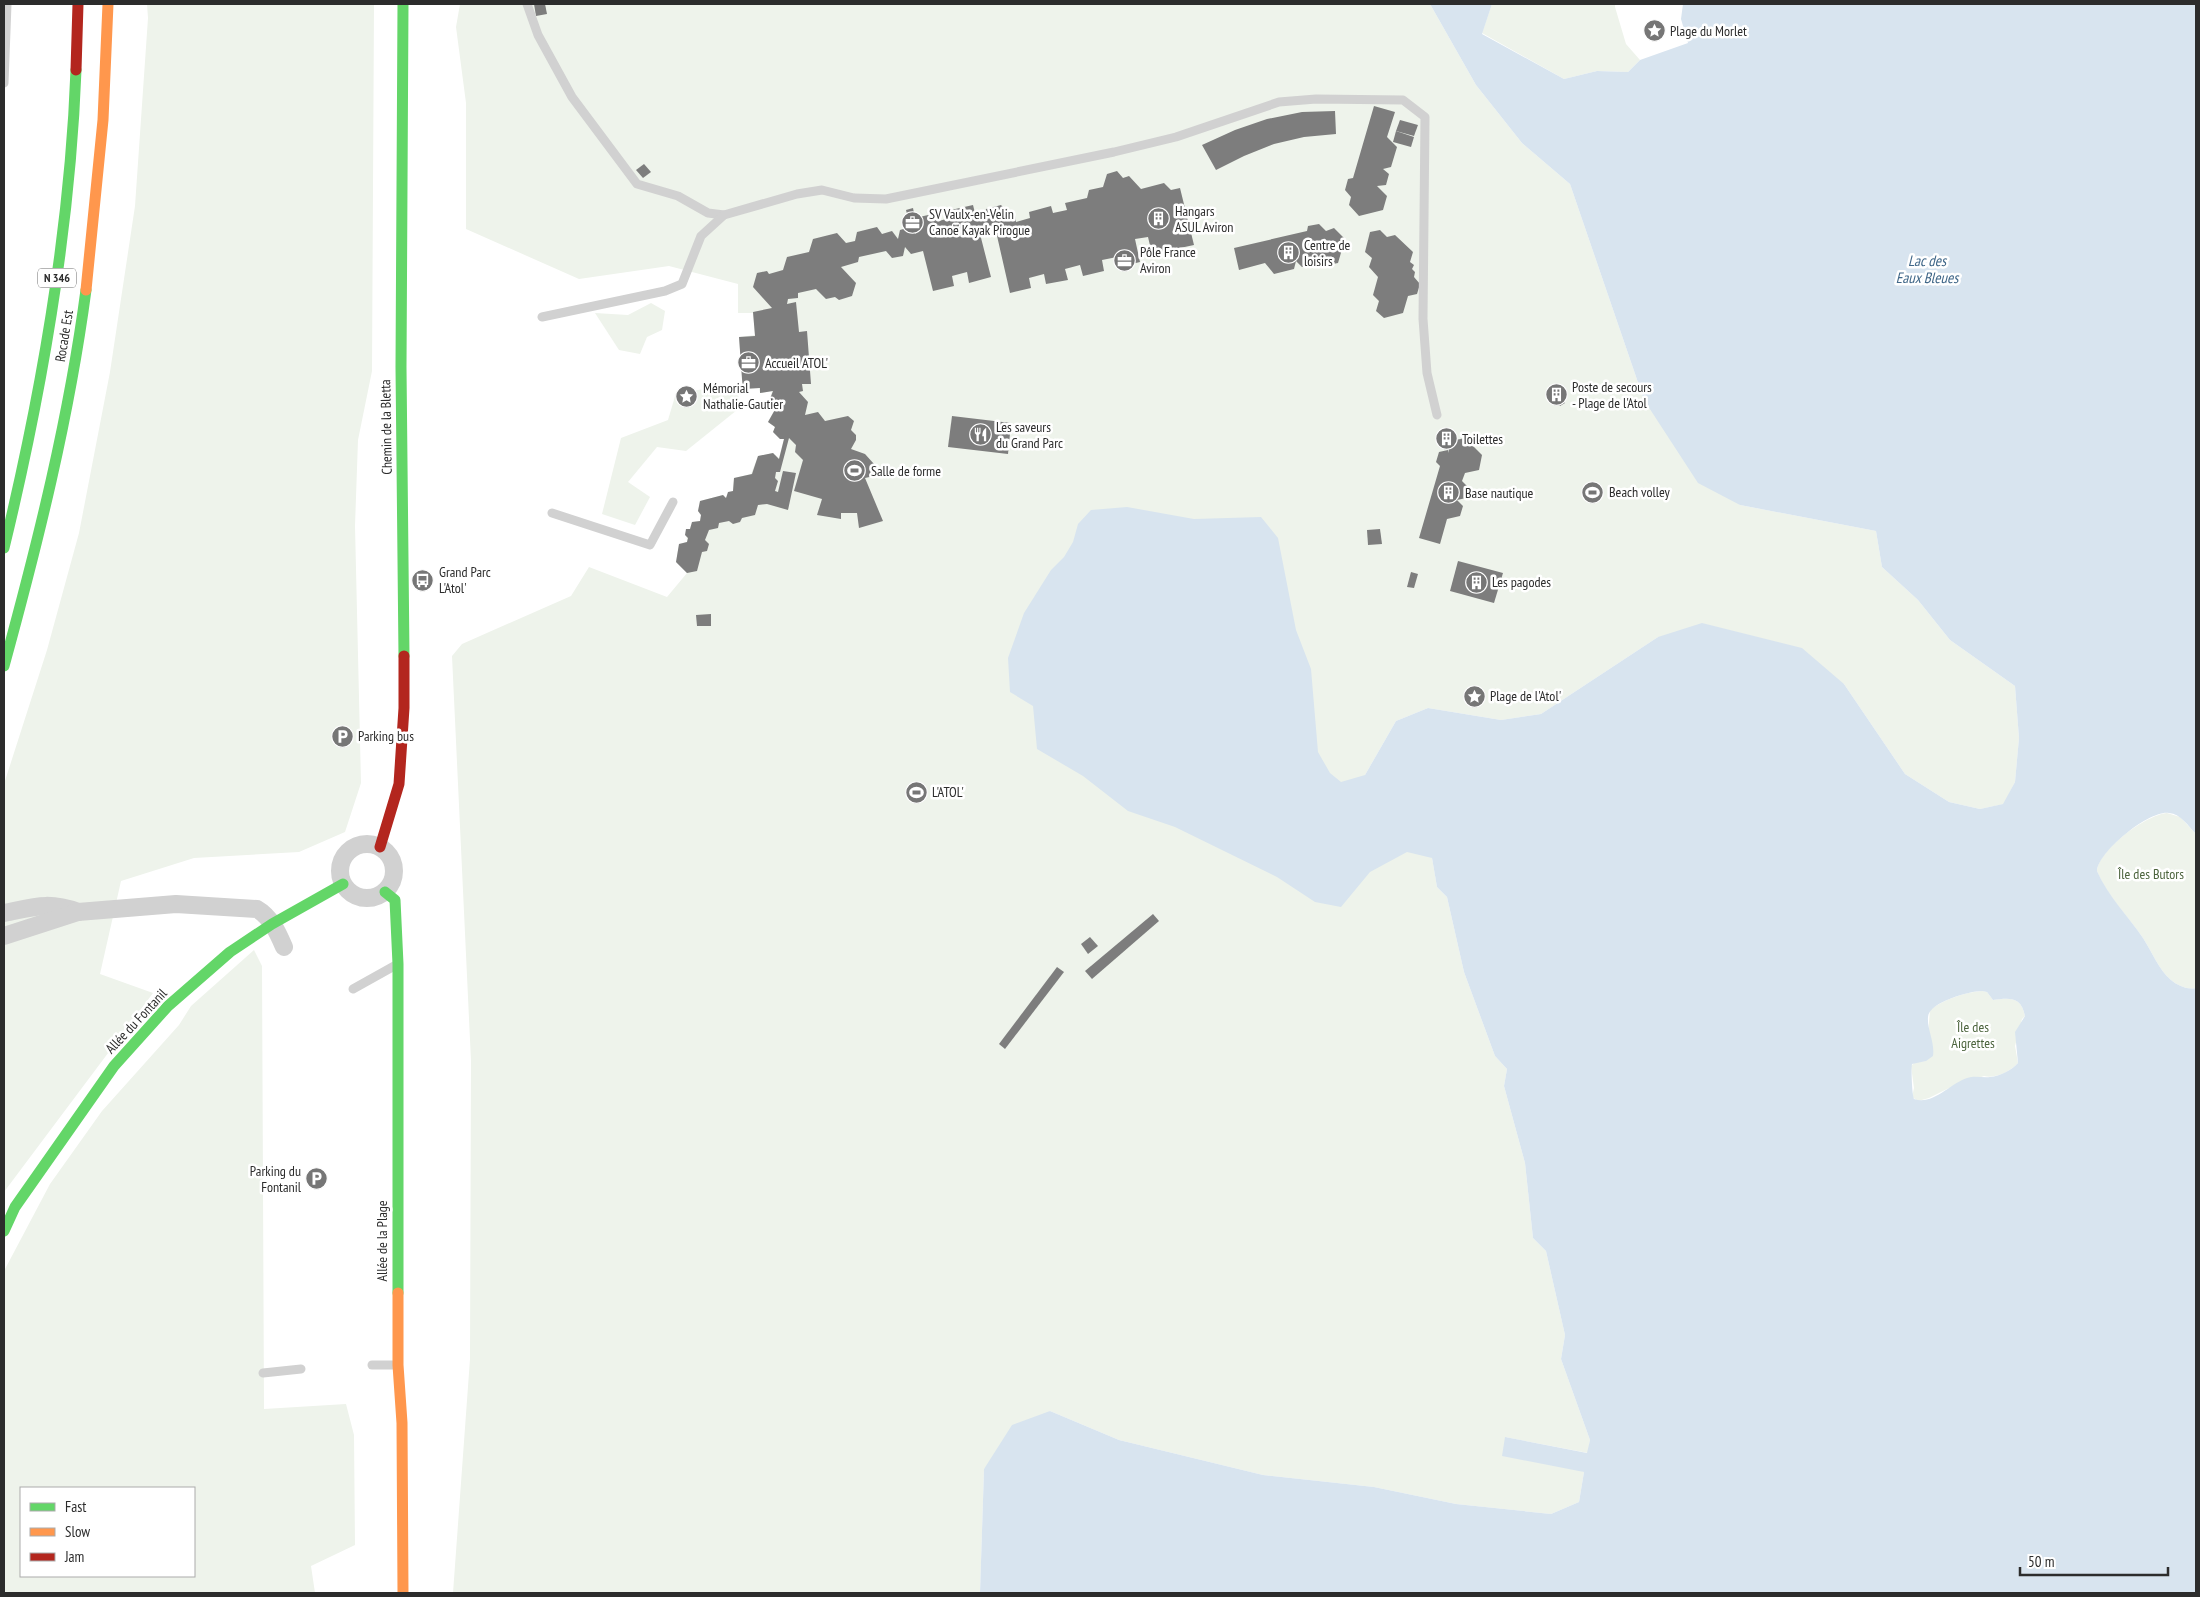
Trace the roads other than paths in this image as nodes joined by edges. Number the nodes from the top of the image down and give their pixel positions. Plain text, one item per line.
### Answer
1 (7, 4) edge
2 (78, 4) edge
3 (108, 4) edge
4 (403, 4) edge
5 (527, 4) edge
6 (4, 83) edge
7 (724, 214) junction
8 (542, 317) dead end
9 (1437, 414) dead end
10 (673, 502) dead end
11 (552, 513) dead end
12 (4, 548) edge
13 (4, 666) edge
14 (380, 847) junction
15 (343, 884) junction
16 (385, 892) junction
17 (4, 912) edge
18 (78, 912) junction
19 (272, 924) junction
20 (4, 936) edge
21 (284, 946) dead end
22 (398, 964) junction
23 (353, 989) dead end
24 (4, 1230) edge
25 (398, 1364) junction
26 (372, 1366) dead end
27 (301, 1369) dead end
28 (262, 1373) dead end
29 (403, 1593) edge

1 - 6 lane
2 - 12 main road, Rocade Est / N 346
3 - 13 main road, Rocade Est / N 346
4 - 14 main road, Chemin de la Bletta
5 - 7 lane
7 - 8 lane
7 - 9 lane
10 - 11 lane
14 - 15 street
14 - 16 street
15 - 16 street
15 - 19 main road, Allée du Fontanil
16 - 22 main road, Allée de la Plage
17 - 18 street
18 - 19 street
18 - 20 street
19 - 21 street
19 - 24 main road, Allée du Fontanil
22 - 23 lane
22 - 25 main road, Allée de la Plage
25 - 26 lane
25 - 29 main road, Allée de la Plage
27 - 28 lane

